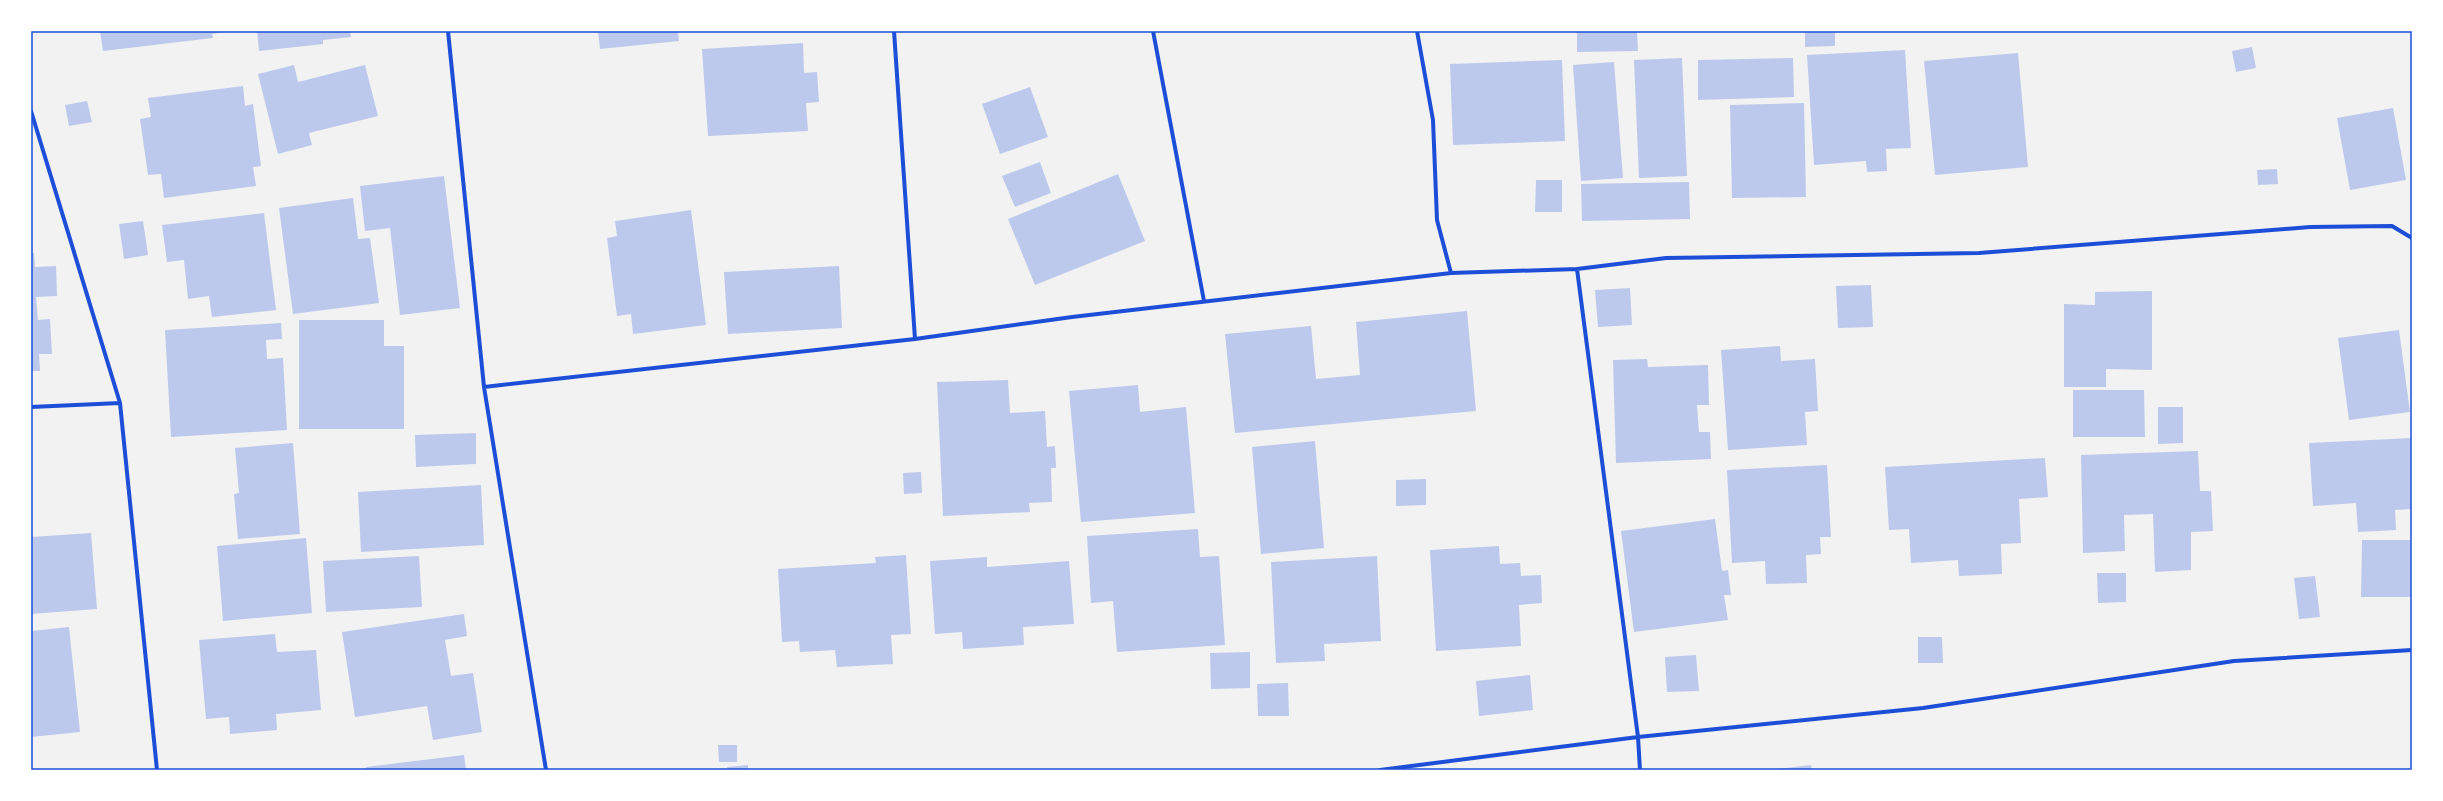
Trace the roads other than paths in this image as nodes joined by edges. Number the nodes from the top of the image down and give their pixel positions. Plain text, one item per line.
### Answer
1 (448, 31) edge
2 (894, 31) edge
3 (1153, 31) edge
4 (1417, 31) edge
5 (31, 111) edge
6 (2412, 238) edge
7 (1577, 269) junction
8 (1452, 273) junction
9 (1204, 301) junction
10 (915, 339) junction
11 (484, 387) junction
12 (120, 403) junction
13 (31, 407) edge
14 (2412, 650) edge
15 (1638, 737) junction
16 (157, 770) edge
17 (546, 770) edge
18 (1380, 770) edge
19 (1640, 770) edge

1 - 11 street
2 - 10 street
3 - 9 street
4 - 8 street
5 - 12 street
6 - 7 street
7 - 8 street
7 - 15 street
8 - 9 street
9 - 10 street
10 - 11 street
11 - 17 street
12 - 13 street
12 - 16 street
14 - 15 street
15 - 18 street
15 - 19 street

